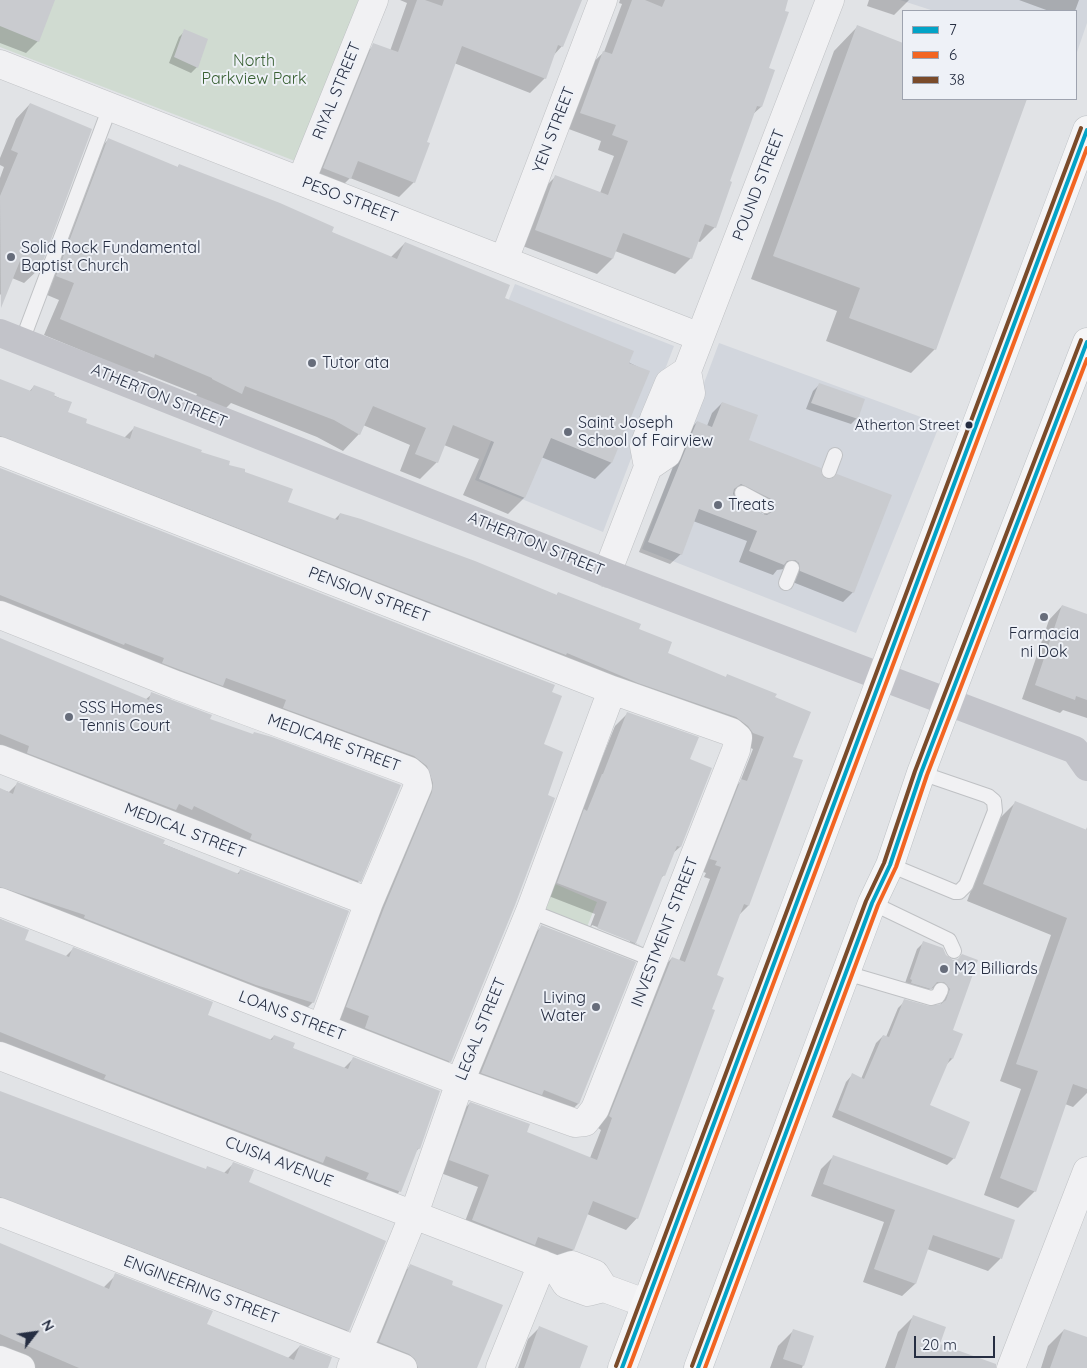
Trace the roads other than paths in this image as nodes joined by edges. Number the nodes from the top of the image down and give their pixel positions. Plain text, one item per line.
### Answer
1 (374, 0) edge
2 (603, 0) edge
3 (830, 0) edge
4 (0, 64) edge
5 (110, 107) junction
6 (1087, 130) edge
7 (301, 181) junction
8 (504, 260) junction
9 (11, 337) edge
10 (700, 337) junction
11 (1087, 342) edge
12 (0, 451) edge
13 (835, 455) dead end
14 (829, 471) dead end
15 (742, 493) dead end
16 (766, 506) dead end
17 (792, 568) dead end
18 (607, 573) junction
19 (786, 583) dead end
20 (0, 615) edge
21 (881, 676) junction
22 (612, 690) junction
23 (948, 702) junction
24 (738, 738) joint
25 (1083, 754) edge
26 (0, 759) edge
27 (922, 773) junction
28 (890, 865) junction
29 (0, 902) edge
30 (370, 902) junction
31 (872, 904) junction
32 (530, 911) junction
33 (954, 951) dead end
34 (654, 960) junction
35 (846, 973) junction
36 (941, 990) dead end
37 (322, 1027) junction
38 (0, 1056) edge
39 (460, 1082) junction
40 (585, 1122) joint
41 (1087, 1171) edge
42 (0, 1212) edge
43 (414, 1214) junction
44 (550, 1267) junction
45 (645, 1303) junction
46 (354, 1359) edge
47 (0, 1360) edge
48 (21, 1368) edge
49 (403, 1368) edge
50 (500, 1368) edge
51 (622, 1368) edge
52 (698, 1368) edge
53 (1011, 1368) edge

1 - 7 street, RIYAL STREET
2 - 8 street, YEN STREET
3 - 10 street, POUND STREET
4 - 5 street, PESO STREET
5 - 7 street, PESO STREET
5 - 9 lane
6 - 21 main road
7 - 8 street, PESO STREET
8 - 10 street, PESO STREET
9 - 18 street, ATHERTON STREET
10 - 18 street, POUND STREET
11 - 23 main road
12 - 22 street, PENSION STREET
13 - 14 lane
15 - 16 lane
17 - 19 lane
18 - 21 street, ATHERTON STREET
20 - 30 street, MEDICARE STREET
21 - 23 street, ATHERTON STREET
21 - 45 main road
22 - 24 street, PENSION STREET
22 - 32 street, LEGAL STREET
23 - 25 street, ATHERTON STREET
23 - 27 main road
24 - 34 street, INVESTMENT STREET
26 - 30 street, MEDICAL STREET
27 - 28 main road
27 - 28 lane
28 - 31 main road
29 - 37 street, LOANS STREET
30 - 37 street, MEDICARE STREET
31 - 33 lane
31 - 35 main road
32 - 34 lane
32 - 39 street, LEGAL STREET
34 - 40 street, INVESTMENT STREET
35 - 36 lane
35 - 52 main road
37 - 39 street, LOANS STREET
38 - 43 street, CUISIA AVENUE
39 - 40 street, LOANS STREET
39 - 43 street, LEGAL STREET
41 - 53 street
42 - 46 street, ENGINEERING STREET
43 - 44 street, CUISIA AVENUE
43 - 46 street, LEGAL STREET
44 - 45 street, CUISIA AVENUE
44 - 50 street
45 - 51 main road
46 - 49 street, ENGINEERING STREET
47 - 48 street

